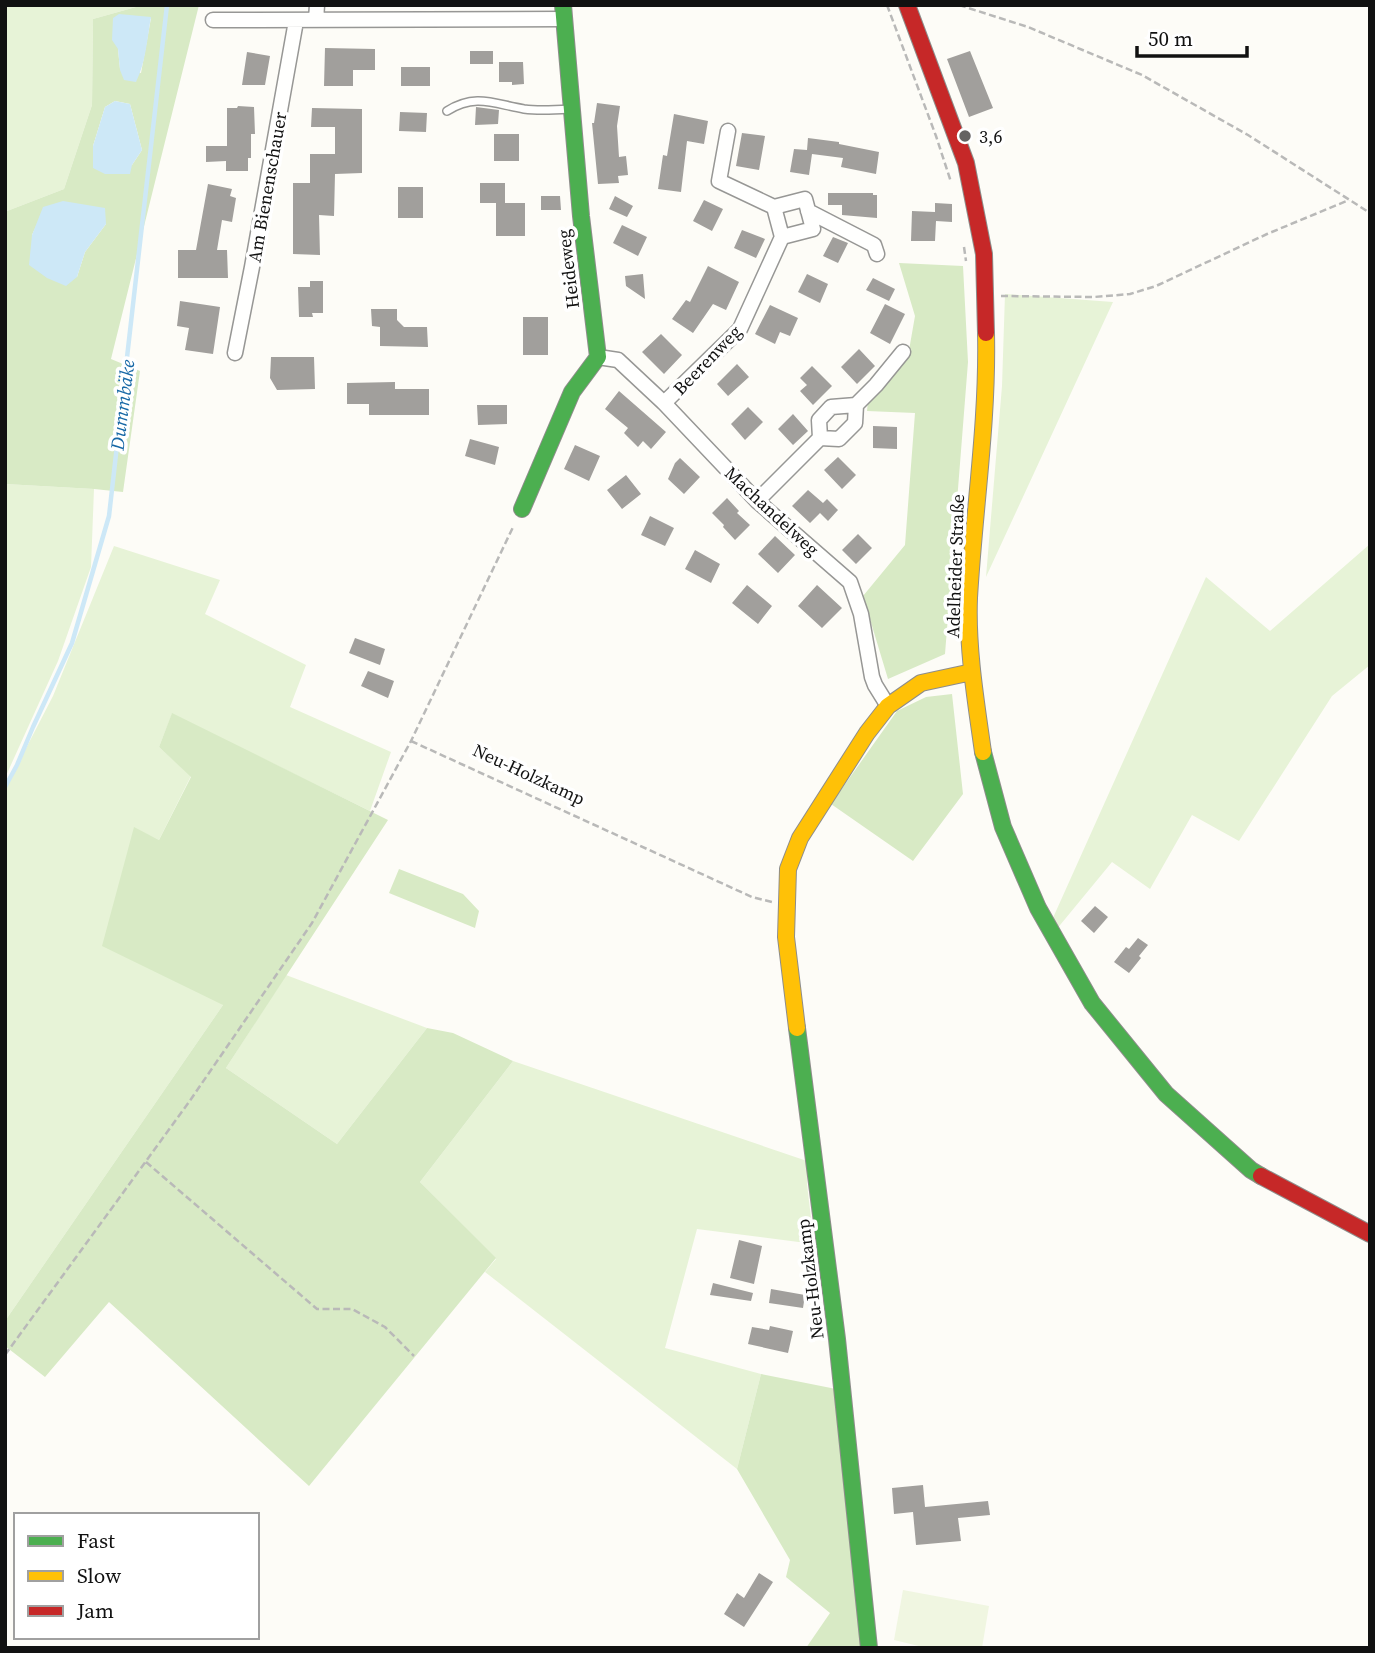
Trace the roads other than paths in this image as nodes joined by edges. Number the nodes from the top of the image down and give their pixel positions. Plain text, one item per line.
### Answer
1 (317, 5) edge
2 (907, 5) edge
3 (563, 12) edge
4 (213, 20) dead end
5 (316, 20) junction
6 (296, 21) junction
7 (572, 109) junction
8 (447, 111) dead end
9 (728, 131) dead end
10 (774, 207) junction
11 (808, 211) junction
12 (782, 237) junction
13 (877, 254) dead end
14 (903, 352) dead end
15 (235, 353) dead end
16 (598, 357) junction
17 (664, 403) junction
18 (856, 405) junction
19 (820, 438) junction
20 (757, 501) junction
21 (522, 509) road end
22 (972, 672) junction
23 (888, 706) junction
24 (1370, 1234) edge
25 (869, 1648) edge

1 - 5 street
2 - 22 street, Adelheider Straße
3 - 5 street
3 - 7 street, Heideweg
4 - 6 street
5 - 6 street
6 - 15 street, Am Bienenschauer
7 - 8 lane
7 - 16 street, Heideweg
9 - 10 street
10 - 11 street
10 - 12 street
11 - 12 street
11 - 13 street
12 - 17 street, Beerenweg
14 - 18 street
16 - 17 street, Machandelweg
16 - 21 street
17 - 20 street, Machandelweg
18 - 19 street
18 - 19 street
19 - 20 street
20 - 23 street, Machandelweg
22 - 23 street, Neu-Holzkamp
22 - 24 street, Adelheider Straße
23 - 25 street, Neu-Holzkamp

